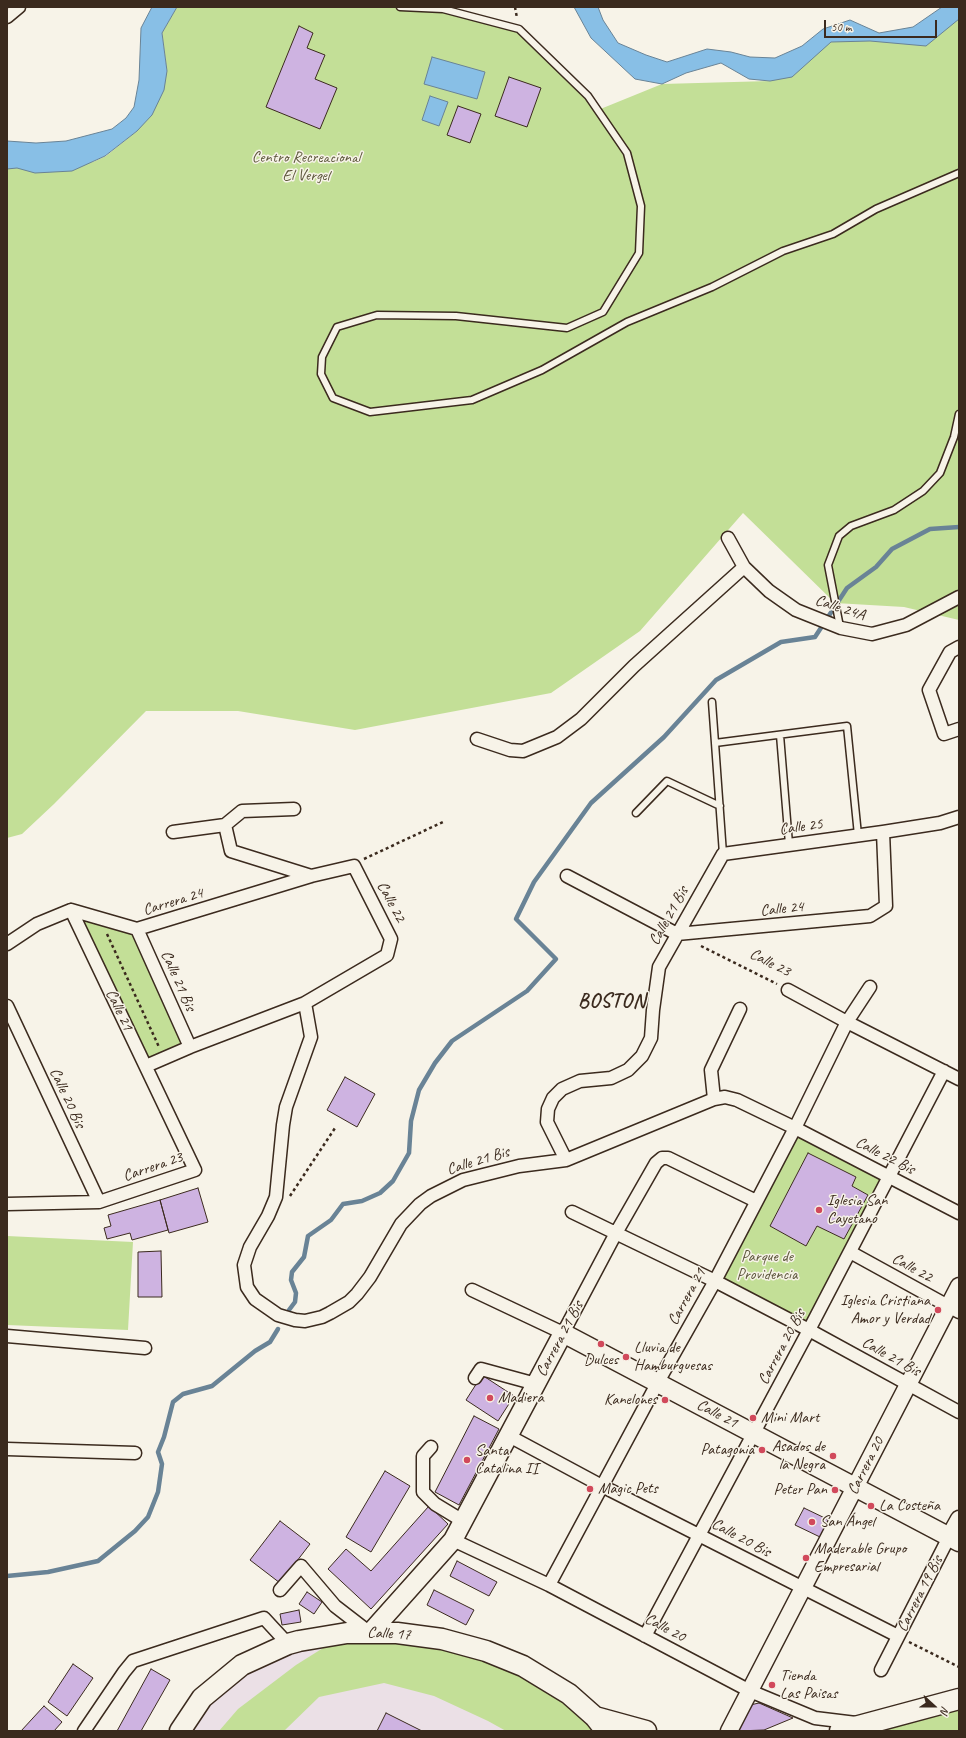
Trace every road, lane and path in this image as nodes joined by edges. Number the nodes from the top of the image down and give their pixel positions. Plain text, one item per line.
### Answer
1 (19, 7) edge
2 (400, 7) edge
3 (7, 17) edge
4 (959, 172) edge
5 (959, 414) edge
6 (728, 538) dead end
7 (744, 567) junction
8 (959, 597) edge
9 (841, 628) junction
10 (959, 647) edge
11 (712, 702) dead end
12 (959, 729) edge
13 (780, 735) junction
14 (477, 739) dead end
15 (715, 743) junction
16 (720, 806) junction
17 (294, 810) dead end
18 (636, 813) dead end
19 (959, 817) edge
20 (443, 822) dead end
21 (224, 825) junction
22 (173, 832) dead end
23 (883, 832) junction
24 (858, 835) junction
25 (789, 844) junction
26 (723, 854) junction
27 (354, 866) junction
28 (311, 876) junction
29 (567, 876) dead end
30 (71, 910) junction
31 (100, 919) junction
32 (137, 929) junction
33 (677, 934) junction
34 (7, 944) edge
35 (870, 987) dead end
36 (788, 990) joint
37 (306, 1003) junction
38 (7, 1006) edge
39 (740, 1009) dead end
40 (847, 1022) junction
41 (190, 1047) junction
42 (165, 1058) junction
43 (146, 1066) junction
44 (944, 1071) junction
45 (959, 1079) edge
46 (714, 1099) junction
47 (335, 1128) dead end
48 (795, 1128) junction
49 (566, 1160) junction
50 (890, 1177) junction
51 (756, 1201) junction
52 (98, 1202) junction
53 (7, 1204) edge
54 (572, 1212) dead end
55 (959, 1213) edge
56 (268, 1216) junction
57 (616, 1233) junction
58 (850, 1252) junction
59 (715, 1281) junction
60 (959, 1286) edge
61 (472, 1290) dead end
62 (954, 1309) edge
63 (809, 1330) junction
64 (563, 1333) junction
65 (7, 1336) edge
66 (145, 1348) dead end
67 (474, 1378) dead end
68 (658, 1382) junction
69 (536, 1384) junction
70 (908, 1385) junction
71 (959, 1412) edge
72 (754, 1434) junction
73 (509, 1436) junction
74 (431, 1447) dead end
75 (7, 1450) edge
76 (136, 1452) dead end
77 (602, 1486) junction
78 (855, 1487) junction
79 (959, 1518) edge
80 (463, 1521) junction
81 (700, 1534) junction
82 (954, 1539) edge
83 (453, 1540) junction
84 (549, 1585) junction
85 (803, 1589) junction
86 (280, 1590) dead end
87 (370, 1633) junction
88 (645, 1636) junction
89 (898, 1636) junction
90 (288, 1644) junction
91 (959, 1667) edge
92 (881, 1670) dead end
93 (750, 1691) junction
94 (959, 1699) edge
95 (601, 1724) edge
96 (869, 1724) junction
97 (84, 1731) edge
98 (180, 1731) edge
99 (646, 1731) edge
100 (729, 1731) edge
101 (840, 1731) edge

1 - 3 street
2 - 4 lane
5 - 9 lane
6 - 7 street, Calle 24A
7 - 9 street, Calle 24A
7 - 14 street
8 - 9 street, Calle 24A
10 - 12 street
11 - 15 lane
13 - 15 lane
13 - 24 lane
13 - 25 lane
15 - 16 lane
16 - 18 lane
16 - 26 lane
17 - 21 street
19 - 23 street
20 - 27 path
21 - 22 street
21 - 28 street
23 - 24 street, Calle 25
23 - 33 street, Calle 24
24 - 25 street, Calle 25
25 - 26 street, Calle 25
26 - 33 street, Calle 21 Bis
27 - 28 street, Carrera 24
27 - 37 street, Calle 22
28 - 32 street, Carrera 24
29 - 33 street
30 - 31 street, Carrera 24
30 - 34 street
30 - 43 street, Calle 21
31 - 32 street, Carrera 24
31 - 42 path
32 - 41 street, Calle 21 Bis
33 - 36 path, Calle 23
33 - 49 street, Calle 21 Bis
35 - 40 street, Carrera 21
36 - 40 street, Calle 23
37 - 41 street
37 - 56 street, Calle 21 Bis
38 - 52 street, Calle 20 Bis
39 - 46 street
40 - 44 street, Calle 23
40 - 48 street, Carrera 21
41 - 42 street
42 - 43 street
43 - 52 street, Carrera 23
44 - 45 street, Calle 23
44 - 50 street, Carrera 20 Bis
46 - 48 street, Calle 22 Bis
46 - 49 street
47 - 56 path
48 - 50 street, Calle 22 Bis
48 - 51 street, Carrera 21
49 - 56 street, Calle 21 Bis
50 - 55 street, Calle 22 Bis
50 - 58 street, Carrera 20 Bis
51 - 57 street, Carrera 21 Bis
51 - 59 street, Carrera 21
52 - 53 street, Carrera 23
54 - 57 street, Calle 21 Bis
57 - 59 street, Calle 21 Bis
57 - 64 street, Carrera 21 Bis
58 - 62 street, Calle 22
58 - 63 street, Carrera 20 Bis
59 - 63 street, Calle 21 Bis
59 - 68 street, Carrera 21
60 - 62 street, Carrera 20
61 - 64 street, Calle 21
62 - 70 street, Carrera 20
63 - 70 street, Calle 21 Bis
63 - 72 street, Carrera 20 Bis
64 - 68 main road, Calle 21
64 - 69 main road, Carrera 21 Bis
65 - 66 street
67 - 69 street
68 - 72 main road, Calle 21
68 - 77 street, Carrera 21
69 - 73 main road, Carrera 21 Bis
70 - 71 street, Calle 21 Bis
70 - 78 street, Carrera 20
72 - 78 main road, Calle 21
72 - 81 street, Carrera 20 Bis
73 - 77 street, Calle 20 Bis
73 - 80 main road, Carrera 21 Bis
74 - 80 street
75 - 76 street
77 - 81 street, Calle 20 Bis
77 - 84 street, Carrera 21
78 - 82 main road, Calle 21
78 - 85 street, Carrera 20
79 - 82 street, Carrera 19 Bis
80 - 83 main road, Carrera 21 Bis
81 - 85 street, Calle 20 Bis
81 - 88 street, Carrera 20 Bis
82 - 89 street, Carrera 19 Bis
83 - 84 street, Calle 20
83 - 87 main road, Carrera 21 Bis
84 - 88 street, Calle 20
85 - 89 street, Calle 20 Bis
85 - 93 street, Carrera 20
86 - 87 street
87 - 90 main road, Calle 17
87 - 95 main road, Calle 17
88 - 93 street, Calle 20
89 - 91 path
89 - 92 street, Carrera 19 Bis
90 - 97 street
90 - 98 main road, Calle 17
93 - 96 street, Calle 20
93 - 100 street, Carrera 20
94 - 96 main road
95 - 99 main road
96 - 101 main road

